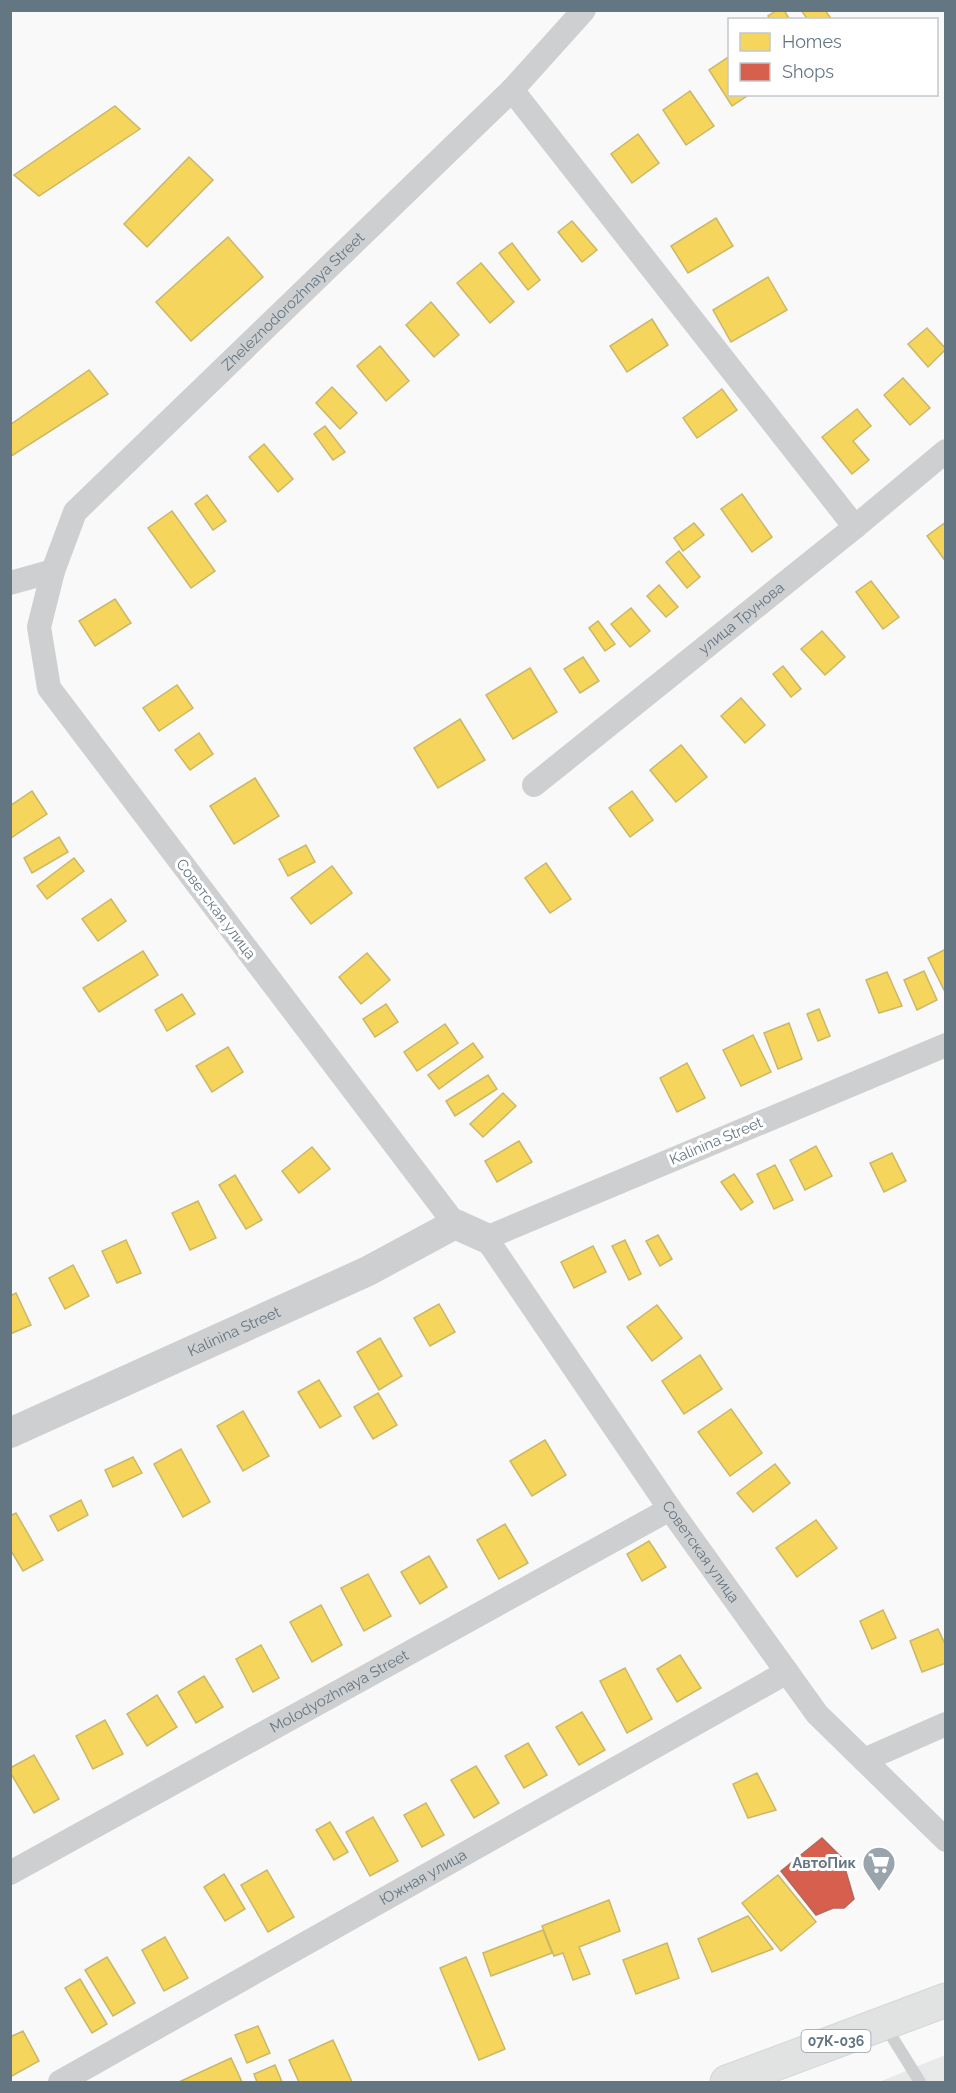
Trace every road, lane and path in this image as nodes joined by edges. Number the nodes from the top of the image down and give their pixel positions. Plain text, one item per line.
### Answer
1 (584, 10) edge
2 (512, 90) junction
3 (945, 451) edge
4 (855, 527) junction
5 (53, 571) junction
6 (10, 584) edge
7 (534, 785) dead end
8 (945, 1045) edge
9 (455, 1224) junction
10 (486, 1238) junction
11 (10, 1433) edge
12 (670, 1509) junction
13 (787, 1672) junction
14 (945, 1724) edge
15 (864, 1760) junction
16 (945, 1840) edge
17 (10, 1873) edge
18 (945, 2000) edge
19 (883, 2023) junction
20 (60, 2082) edge
21 (727, 2082) edge
22 (920, 2082) edge

1 - 2 street, Zheleznodorozhnaya Street
2 - 4 street
2 - 5 street, Zheleznodorozhnaya Street
3 - 4 street, улица Трунова
4 - 7 street, улица Трунова
5 - 6 street
5 - 9 street, Советская улица
8 - 10 street, Kalinina Street
9 - 10 street
9 - 11 street, Kalinina Street
10 - 12 street, Советская улица
12 - 13 street, Советская улица
12 - 17 street, Molodyozhnaya Street
13 - 15 street, Советская улица
13 - 20 street, Южная улица
14 - 15 street
15 - 16 street, Советская улица
18 - 19 main road, 07К-036
19 - 21 main road, 07К-036
19 - 22 lane

